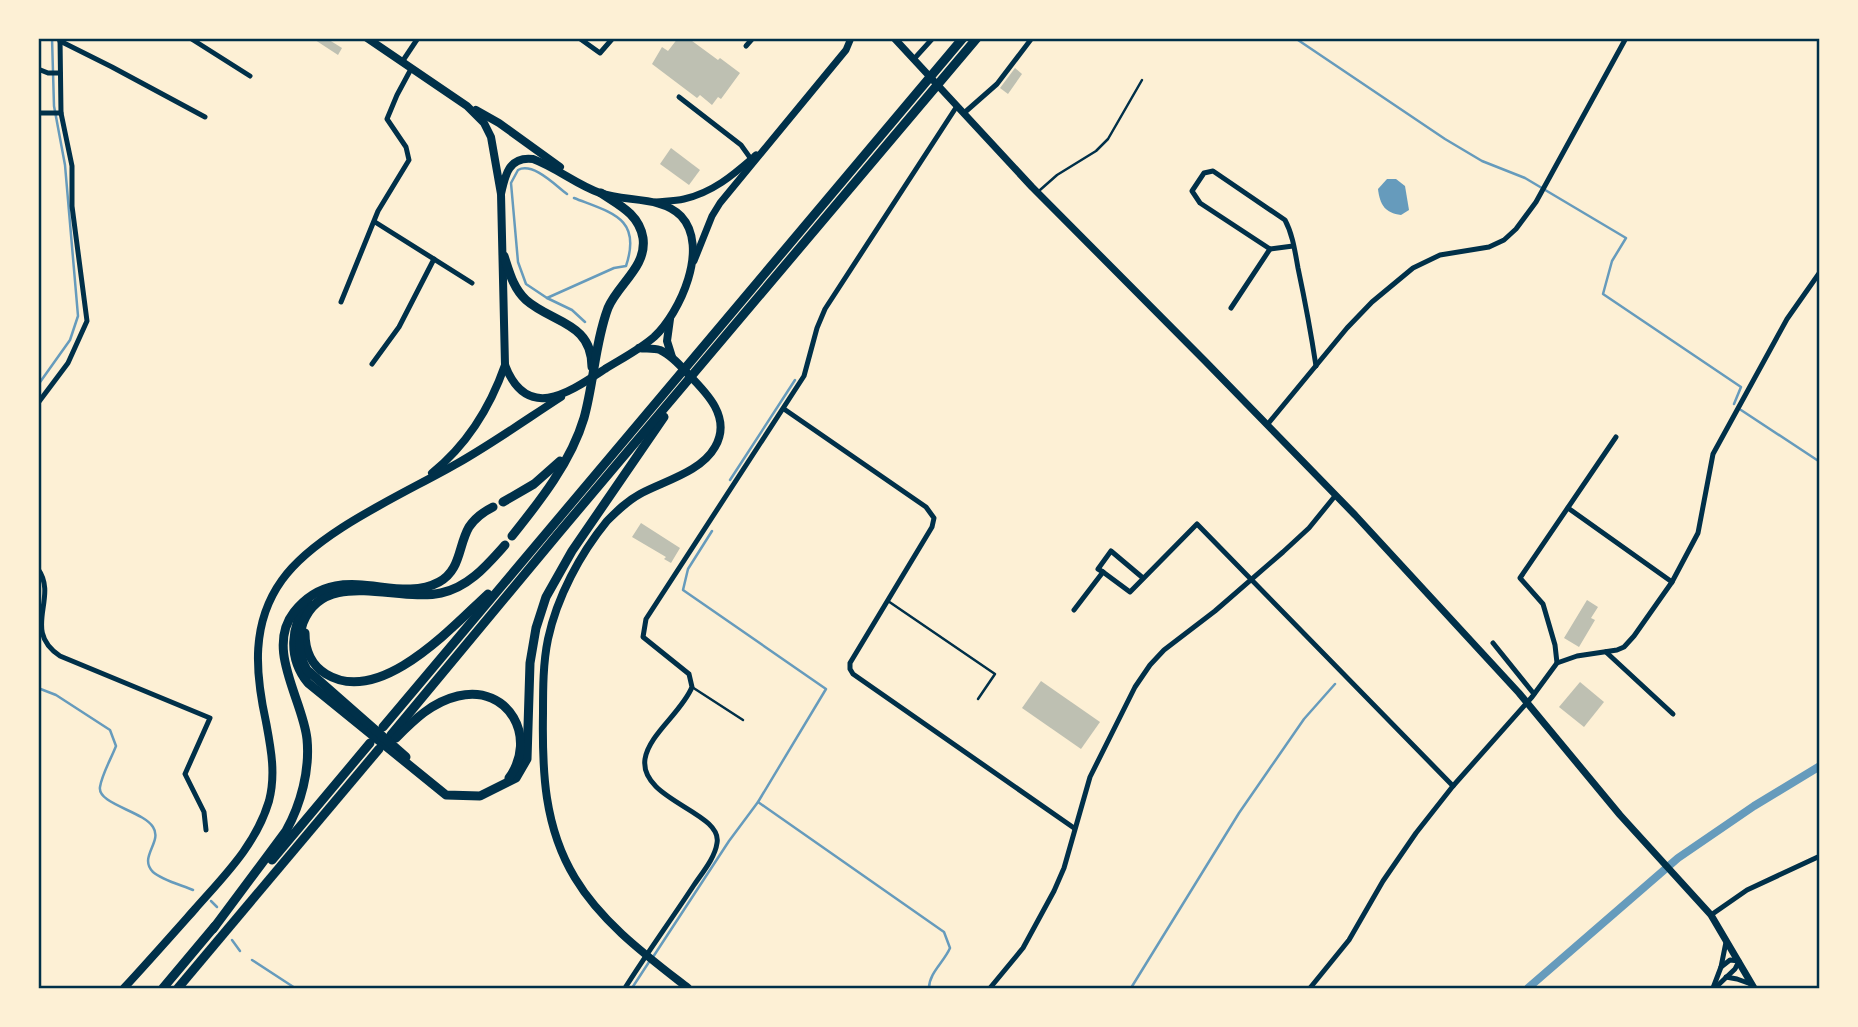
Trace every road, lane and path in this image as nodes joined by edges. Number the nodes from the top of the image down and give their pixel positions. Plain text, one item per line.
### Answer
1 (190, 38) edge
2 (367, 38) edge
3 (418, 38) edge
4 (579, 38) edge
5 (612, 38) edge
6 (753, 38) edge
7 (851, 38) edge
8 (894, 38) edge
9 (933, 38) edge
10 (963, 38) edge
11 (978, 38) edge
12 (1032, 38) edge
13 (1626, 38) edge
14 (60, 40) edge
15 (746, 46) dead end
16 (914, 59) junction
17 (402, 62) junction
18 (38, 69) edge
19 (411, 69) junction
20 (60, 73) junction
21 (250, 76) dead end
22 (1142, 80) dead end
23 (679, 97) dead end
24 (467, 106) junction
25 (957, 106) junction
26 (38, 113) edge
27 (61, 113) junction
28 (964, 113) junction
29 (205, 117) dead end
30 (767, 145) junction
31 (751, 159) junction
32 (574, 178) junction
33 (601, 193) junction
34 (1037, 193) junction
35 (501, 194) junction
36 (653, 203) junction
37 (375, 222) junction
38 (1293, 246) junction
39 (1270, 249) junction
40 (504, 256) junction
41 (435, 259) junction
42 (692, 265) junction
43 (1819, 272) edge
44 (472, 283) dead end
45 (341, 302) dead end
46 (1231, 308) dead end
47 (671, 316) junction
48 (635, 350) junction
49 (672, 358) junction
50 (372, 364) dead end
51 (505, 365) junction
52 (1316, 366) junction
53 (683, 387) junction
54 (568, 393) junction
55 (590, 393) junction
56 (38, 403) edge
57 (785, 409) junction
58 (1267, 425) junction
59 (1616, 437) dead end
60 (567, 456) junction
61 (419, 484) junction
62 (1335, 496) junction
63 (503, 502) dead end
64 (493, 507) dead end
65 (1567, 508) junction
66 (512, 536) dead end
67 (505, 545) dead end
68 (38, 569) edge
69 (1103, 572) junction
70 (510, 574) junction
71 (1143, 578) junction
72 (1251, 579) junction
73 (1672, 582) junction
74 (308, 600) junction
75 (888, 601) junction
76 (1074, 610) dead end
77 (309, 612) junction
78 (1493, 643) dead end
79 (1606, 652) junction
80 (1558, 663) junction
81 (692, 687) junction
82 (1534, 694) junction
83 (978, 699) dead end
84 (1527, 702) junction
85 (342, 707) junction
86 (1673, 714) dead end
87 (743, 720) dead end
88 (383, 727) dead end
89 (370, 743) dead end
90 (381, 751) dead end
91 (1453, 786) junction
92 (501, 787) junction
93 (1074, 828) junction
94 (206, 830) dead end
95 (1819, 856) edge
96 (1711, 915) junction
97 (213, 929) junction
98 (1726, 939) junction
99 (1739, 961) junction
100 (1721, 967) junction
101 (1726, 977) junction
102 (1753, 986) edge
103 (124, 989) edge
104 (163, 989) edge
105 (178, 989) edge
106 (625, 989) edge
107 (688, 989) edge
108 (990, 989) edge
109 (1310, 989) edge
110 (1714, 989) edge

1 - 21 street
2 - 17 main road
3 - 17 street
4 - 5 street
6 - 15 street
7 - 30 main road
8 - 16 main road
9 - 16 street
10 - 70 highway
11 - 53 highway
12 - 28 street
13 - 52 street
14 - 20 street
14 - 29 street
16 - 25 main road
17 - 19 main road
18 - 20 street
19 - 24 main road
19 - 37 street
20 - 27 street
22 - 34 lane
23 - 31 street
24 - 32 main road
24 - 35 main road
25 - 28 main road
25 - 57 street
26 - 27 street
27 - 56 street
28 - 34 main road
30 - 31 main road
30 - 42 main road
31 - 36 main road
32 - 33 main road
32 - 35 main road
33 - 36 main road
33 - 55 highway
34 - 58 main road
35 - 40 main road
36 - 42 main road
37 - 41 street
37 - 45 street
38 - 39 street
38 - 39 street
38 - 52 street
39 - 46 street
40 - 51 main road
40 - 55 highway
41 - 44 street
41 - 50 street
42 - 47 main road
43 - 73 street
47 - 48 main road
47 - 49 main road
48 - 49 main road
48 - 54 main road
49 - 107 main road
51 - 54 main road
51 - 61 main road
52 - 58 street
53 - 92 highway
53 - 92 highway
54 - 61 main road
55 - 60 highway
57 - 75 street
57 - 81 street
58 - 62 main road
59 - 65 street
60 - 63 highway
60 - 66 highway
61 - 103 main road
62 - 72 street
62 - 84 main road
64 - 74 highway
65 - 73 street
65 - 80 street
67 - 77 highway
68 - 94 street
69 - 71 street
69 - 71 street
69 - 76 street
70 - 77 highway
70 - 88 highway
71 - 72 street
72 - 91 street
72 - 93 street
73 - 79 street
74 - 85 highway
74 - 97 highway
75 - 83 lane
75 - 93 street
77 - 85 highway
78 - 82 street
79 - 80 street
79 - 86 street
80 - 82 street
81 - 87 lane
81 - 106 street
82 - 84 street
84 - 91 street
84 - 96 main road
85 - 92 highway
89 - 97 highway
90 - 105 highway
91 - 109 street
93 - 108 street
95 - 96 street
96 - 98 main road
97 - 104 highway
98 - 99 main road
98 - 100 street
99 - 100 street
99 - 101 street
99 - 102 main road
100 - 110 street
101 - 102 street
101 - 110 street

